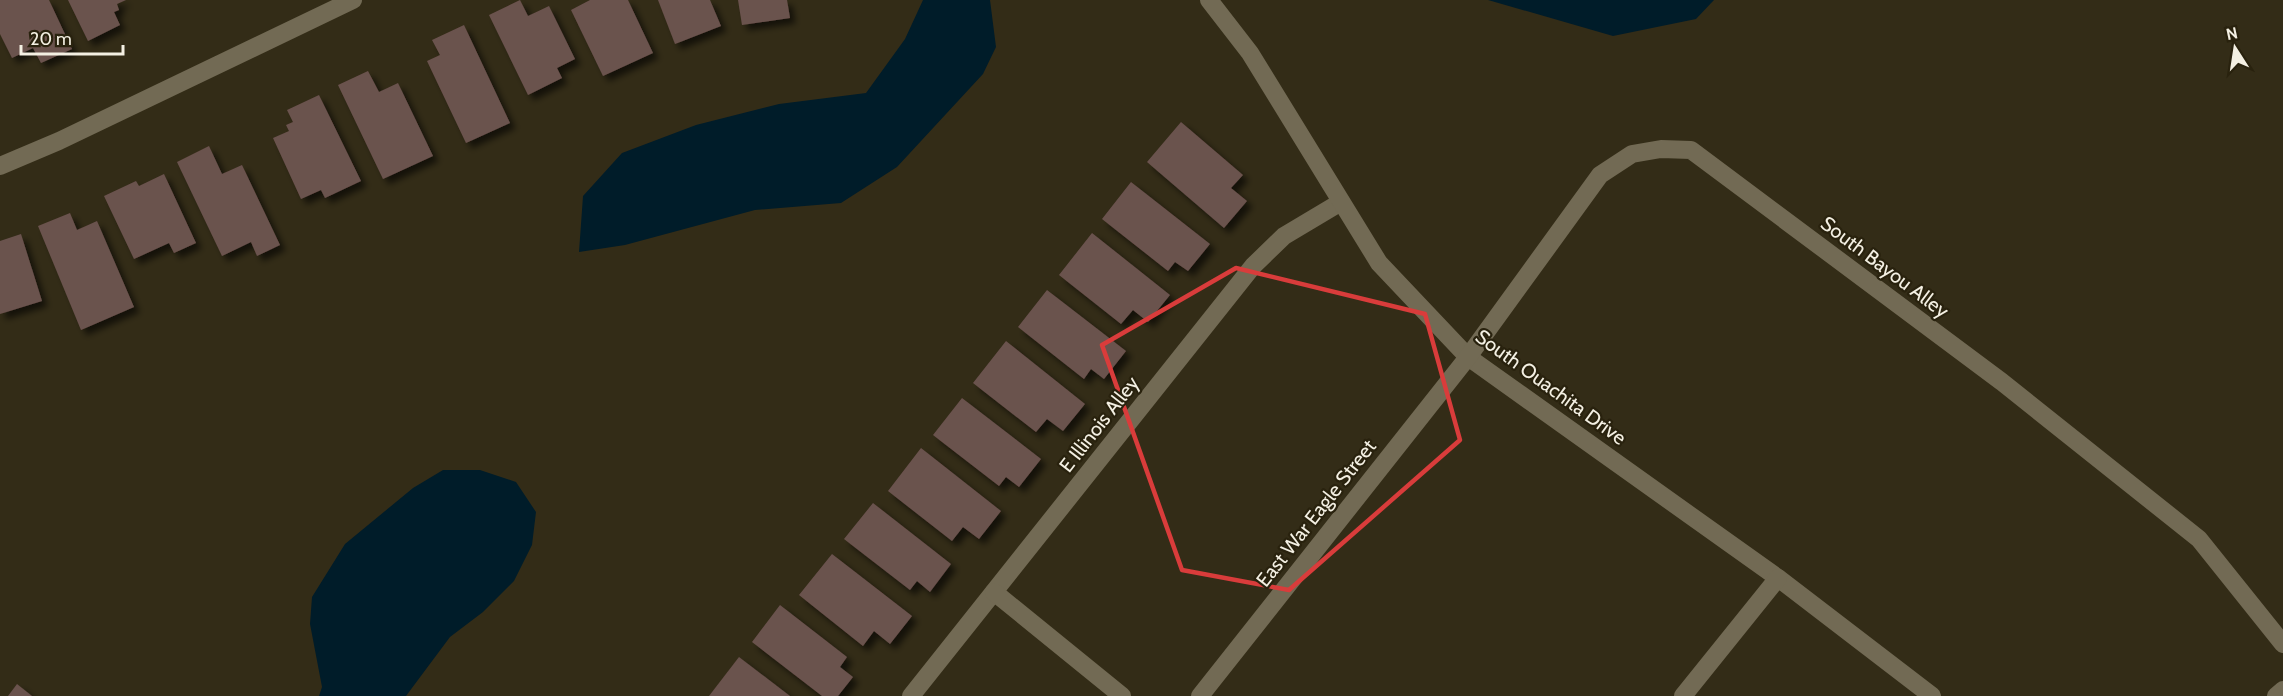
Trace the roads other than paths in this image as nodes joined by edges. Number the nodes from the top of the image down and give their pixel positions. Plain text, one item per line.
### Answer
1 (353, 0) edge
2 (1209, 0) edge
3 (0, 166) edge
4 (1341, 202) junction
5 (1468, 357) junction
6 (1778, 578) junction
7 (994, 592) junction
8 (2283, 644) edge
9 (2283, 690) edge
10 (911, 696) edge
11 (1122, 696) edge
12 (1200, 696) edge
13 (1683, 696) edge
14 (1932, 696) edge
15 (2276, 696) edge

1 - 3 street
2 - 4 street, South Ouachita Drive
4 - 5 street, South Ouachita Drive
4 - 7 street, E Illinois Alley
5 - 6 street, South Ouachita Drive
5 - 8 street, South Bayou Alley
5 - 12 street, East War Eagle Street
6 - 13 street
6 - 14 street, South Ouachita Drive
7 - 10 street, E Illinois Alley
7 - 11 street
9 - 15 street

